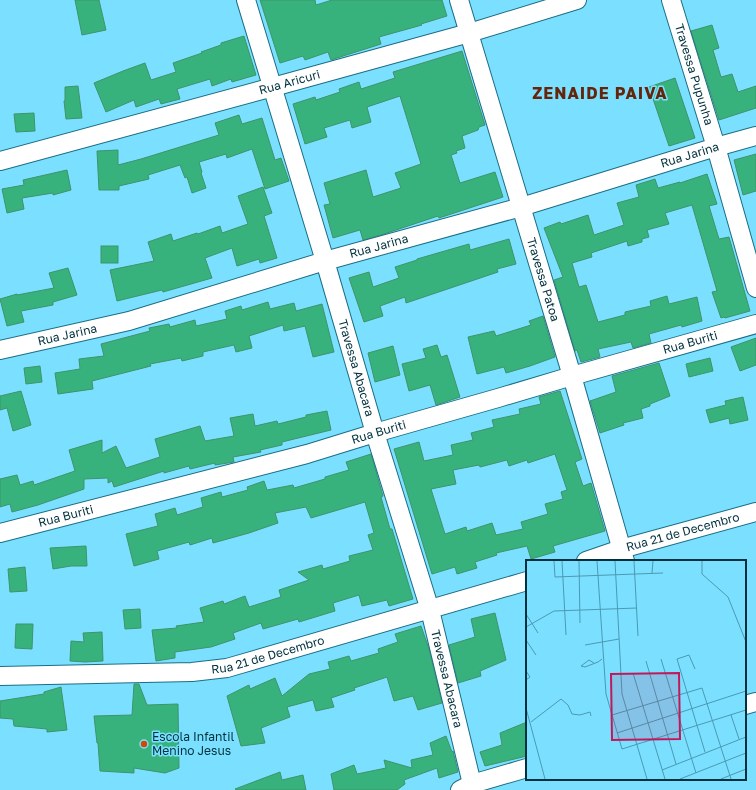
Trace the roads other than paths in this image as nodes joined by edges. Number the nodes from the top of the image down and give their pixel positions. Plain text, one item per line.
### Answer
1 (246, 0) edge
2 (459, 0) edge
3 (577, 0) edge
4 (670, 0) edge
5 (469, 33) junction
6 (273, 87) junction
7 (756, 136) edge
8 (716, 147) junction
9 (0, 161) edge
10 (521, 207) junction
11 (325, 261) junction
12 (756, 288) edge
13 (756, 324) edge
14 (0, 350) edge
15 (572, 376) junction
16 (375, 433) junction
17 (756, 512) edge
18 (0, 533) edge
19 (623, 555) edge
20 (592, 560) edge
21 (526, 581) edge
22 (430, 610) junction
23 (0, 676) edge
24 (756, 702) edge
25 (746, 705) edge
26 (526, 768) edge
27 (466, 787) edge

1 - 6 street, Travessa Abacara
2 - 5 street, Travessa Patoa
3 - 5 street, Rua Aricuri
4 - 8 street, Travessa Pupunha
5 - 6 street, Rua Aricuri
5 - 10 street, Travessa Patoa
6 - 9 street, Rua Aricuri
6 - 11 street, Travessa Abacara
7 - 8 street, Rua Jarina
8 - 10 street, Rua Jarina
8 - 12 street, Travessa Pupunha
10 - 11 street, Rua Jarina
10 - 15 street, Travessa Patoa
11 - 14 street, Rua Jarina
11 - 16 street, Travessa Abacara
13 - 15 street, Rua Buriti
15 - 16 street, Rua Buriti
15 - 19 street, Travessa Patoa
16 - 18 street, Rua Buriti
16 - 22 street, Travessa Abacara
17 - 19 street, Rua 21 de Decembro
19 - 20 street, Rua 21 de Decembro
21 - 22 street, Rua 21 de Decembro
22 - 23 street, Rua 21 de Decembro
22 - 27 street, Travessa Abacara
24 - 25 street
26 - 27 street

